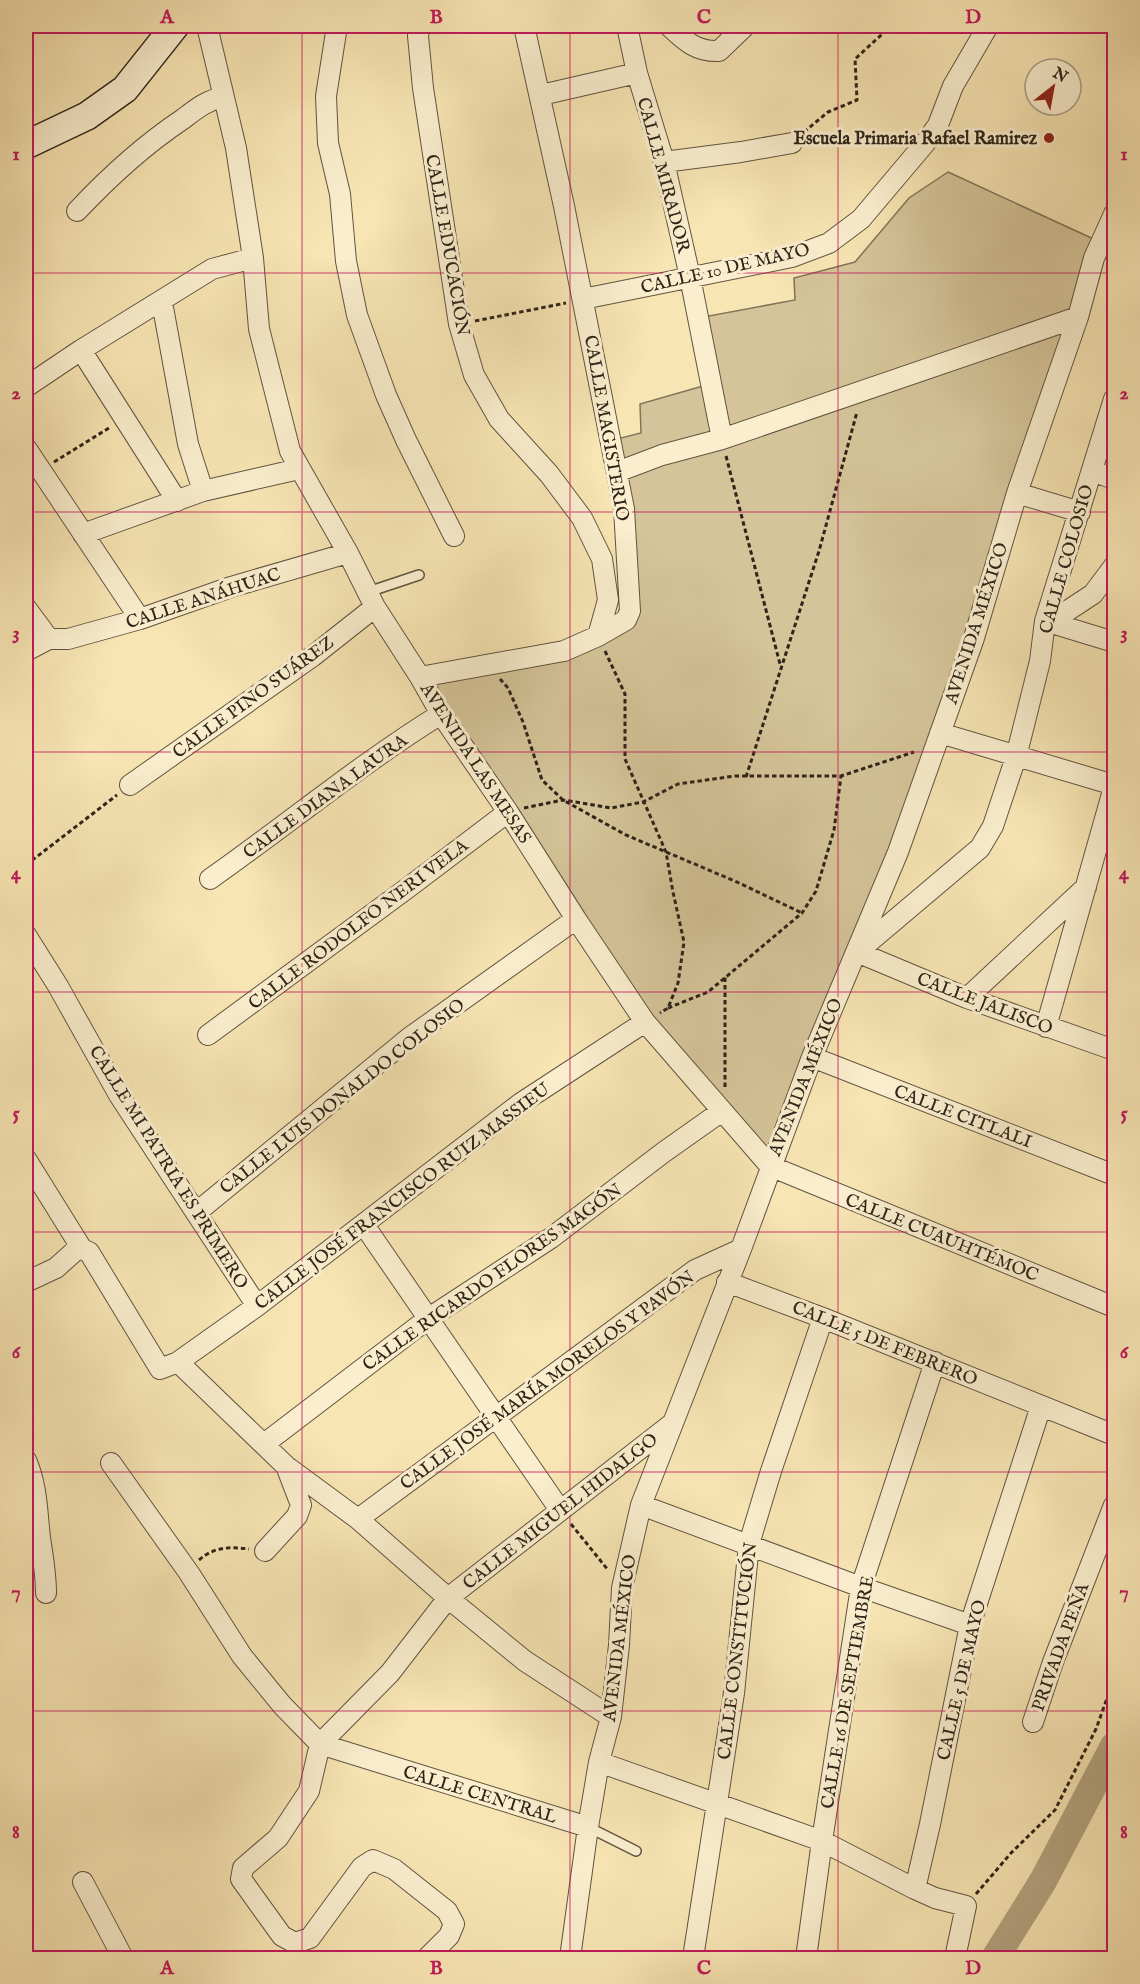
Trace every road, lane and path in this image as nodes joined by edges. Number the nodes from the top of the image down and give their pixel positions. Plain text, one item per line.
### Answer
1 (175, 26) edge
2 (207, 26) edge
3 (337, 26) edge
4 (420, 26) edge
5 (524, 26) edge
6 (627, 26) edge
7 (669, 26) edge
8 (745, 26) edge
9 (891, 26) edge
10 (988, 26) edge
11 (637, 73) junction
12 (541, 95) junction
13 (224, 97) junction
14 (792, 143) joint
15 (26, 145) edge
16 (664, 162) junction
17 (77, 211) dead end
18 (1114, 214) edge
19 (253, 258) junction
20 (690, 277) junction
21 (583, 299) junction
22 (162, 302) junction
23 (1078, 316) junction
24 (459, 324) junction
25 (81, 350) junction
26 (26, 387) edge
27 (863, 392) junction
28 (1114, 399) edge
29 (124, 419) junction
30 (722, 440) junction
31 (26, 448) edge
32 (299, 470) junction
33 (40, 471) junction
34 (1092, 471) junction
35 (617, 472) junction
36 (1114, 478) edge
37 (204, 491) junction
38 (1017, 493) junction
39 (177, 501) junction
40 (1080, 512) junction
41 (83, 534) junction
42 (454, 536) dead end
43 (348, 554) junction
44 (1114, 566) edge
45 (419, 575) dead end
46 (371, 599) junction
47 (26, 608) edge
48 (140, 619) junction
49 (1048, 621) junction
50 (598, 636) junction
51 (53, 640) junction
52 (1114, 642) edge
53 (26, 651) edge
54 (487, 664) junction
55 (780, 664) junction
56 (420, 677) junction
57 (441, 714) junction
58 (940, 733) junction
59 (1016, 757) junction
60 (841, 776) junction
61 (746, 777) junction
62 (130, 785) joint
63 (1114, 786) edge
64 (563, 800) junction
65 (643, 802) junction
66 (508, 812) junction
67 (666, 852) junction
68 (26, 865) edge
69 (210, 879) dead end
70 (1087, 886) junction
71 (802, 913) junction
72 (576, 919) junction
73 (26, 935) edge
74 (856, 952) junction
75 (725, 977) junction
76 (967, 998) junction
77 (668, 1008) junction
78 (645, 1022) junction
79 (1046, 1027) junction
80 (208, 1035) dead end
81 (1114, 1050) edge
82 (812, 1057) junction
83 (722, 1111) junction
84 (26, 1159) edge
85 (770, 1166) junction
86 (1114, 1175) edge
87 (197, 1212) junction
88 (364, 1225) junction
89 (82, 1249) junction
90 (741, 1249) junction
91 (26, 1282) edge
92 (727, 1282) junction
93 (257, 1306) junction
94 (1114, 1307) edge
95 (429, 1318) junction
96 (823, 1318) junction
97 (935, 1362) junction
98 (169, 1366) junction
99 (1041, 1406) junction
100 (495, 1418) junction
101 (673, 1423) junction
102 (1114, 1435) edge
103 (264, 1444) junction
104 (26, 1460) edge
105 (111, 1463) dead end
106 (286, 1466) junction
107 (641, 1505) junction
108 (1114, 1506) edge
109 (560, 1510) junction
110 (358, 1519) junction
111 (748, 1544) junction
112 (265, 1551) joint
113 (189, 1573) junction
114 (861, 1587) junction
115 (622, 1588) junction
116 (46, 1593) dead end
117 (448, 1598) junction
118 (970, 1625) junction
119 (1114, 1679) edge
120 (611, 1717) junction
121 (1033, 1722) dead end
122 (320, 1744) junction
123 (599, 1762) junction
124 (718, 1804) junction
125 (588, 1827) junction
126 (822, 1841) junction
127 (636, 1851) dead end
128 (83, 1882) dead end
129 (915, 1889) junction
130 (966, 1906) junction
131 (123, 1959) edge
132 (428, 1959) edge
133 (570, 1959) edge
134 (693, 1959) edge
135 (806, 1959) edge
136 (955, 1959) edge

1 - 15 main road
2 - 13 street, AVENIDA LAS MESAS
3 - 42 street
4 - 24 street, CALLE EDUCACIÓN
5 - 12 street, CALLE MAGISTERIO
6 - 11 street, CALLE MIRADOR
7 - 8 street
9 - 14 path
10 - 20 street, CALLE 10 DE MAYO
11 - 12 street
11 - 16 street, CALLE MIRADOR
12 - 21 street, CALLE MAGISTERIO
13 - 17 street
13 - 19 street, AVENIDA LAS MESAS
14 - 16 street
16 - 20 street, CALLE MIRADOR
18 - 23 street, AVENIDA MÉXICO
19 - 22 street
19 - 32 street, AVENIDA LAS MESAS
20 - 21 street, CALLE 10 DE MAYO
20 - 30 street, CALLE MIRADOR
21 - 24 path
21 - 35 street, CALLE MAGISTERIO
22 - 25 street
22 - 37 street
23 - 27 street
23 - 38 street, AVENIDA MÉXICO
24 - 50 street, CALLE EDUCACIÓN
25 - 26 street
25 - 29 street
27 - 30 street
27 - 55 path
28 - 34 street, CALLE COLOSIO
29 - 33 path
29 - 39 street
30 - 35 street
30 - 55 path
31 - 33 street
32 - 37 street
32 - 43 street, AVENIDA LAS MESAS
33 - 41 street
34 - 36 street
34 - 40 street, CALLE COLOSIO
35 - 50 street, CALLE MAGISTERIO
37 - 39 street
38 - 40 street
38 - 58 street, AVENIDA MÉXICO
39 - 41 street
40 - 49 street, CALLE COLOSIO
41 - 48 street
43 - 46 street, AVENIDA LAS MESAS
43 - 48 street, CALLE ANÁHUAC
44 - 49 street
45 - 46 lane
46 - 56 street, AVENIDA LAS MESAS
46 - 62 street, CALLE PINO SUÁREZ
47 - 51 street
48 - 51 street, CALLE ANÁHUAC
49 - 52 street
49 - 59 street, CALLE COLOSIO
50 - 54 street, CALLE MAGISTERIO
50 - 65 path
51 - 53 street, CALLE ANÁHUAC
54 - 56 street, CALLE MAGISTERIO
54 - 64 path
55 - 61 path
56 - 57 street, AVENIDA LAS MESAS
57 - 66 street, AVENIDA LAS MESAS
57 - 69 street, CALLE DIANA LAURA
58 - 59 street
58 - 60 path
58 - 74 street, AVENIDA MÉXICO
59 - 63 street
59 - 74 street, CALLE COLOSIO
60 - 61 path
60 - 71 path
61 - 65 path
62 - 68 path
63 - 70 street
64 - 65 path
64 - 66 path
64 - 67 path
65 - 67 path
66 - 72 street, AVENIDA LAS MESAS
66 - 80 street, CALLE RODOLFO NERI VELA
67 - 71 path
67 - 77 path
70 - 76 street
70 - 79 street
71 - 75 path
72 - 78 street, AVENIDA LAS MESAS
72 - 87 street, CALLE LUIS DONALDO COLOSIO
73 - 87 street, CALLE MI PATRIA ES PRIMERO
74 - 76 street, CALLE JALISCO
74 - 82 street, AVENIDA MÉXICO
75 - 77 path
75 - 83 path
76 - 79 street, CALLE JALISCO
77 - 78 path
78 - 83 street, AVENIDA LAS MESAS
78 - 88 street, CALLE JOSÉ FRANCISCO RUIZ MASSIEU
79 - 81 street, CALLE JALISCO
82 - 85 street, AVENIDA MÉXICO
82 - 86 street, CALLE CITLALI
83 - 85 street
83 - 95 street, CALLE RICARDO FLORES MAGÓN
84 - 89 street
85 - 90 street, AVENIDA MÉXICO
85 - 94 street, CALLE CUAUHTÉMOC
87 - 93 street, CALLE MI PATRIA ES PRIMERO
88 - 93 street, CALLE JOSÉ FRANCISCO RUIZ MASSIEU
88 - 95 street
89 - 91 street
89 - 98 street
90 - 92 street, AVENIDA MÉXICO
90 - 100 street, CALLE JOSÉ MARÍA MORELOS Y PAVÓN
92 - 96 street, CALLE 5 DE FEBRERO
92 - 101 street, AVENIDA MÉXICO
93 - 98 street, CALLE JOSÉ FRANCISCO RUIZ MASSIEU
95 - 100 street
95 - 103 street, CALLE RICARDO FLORES MAGÓN
96 - 97 street, CALLE 5 DE FEBRERO
96 - 111 street, CALLE CONSTITUCIÓN
97 - 99 street, CALLE 5 DE FEBRERO
97 - 114 street, CALLE 16 DE SEPTIEMBRE
98 - 103 street
99 - 102 street, CALLE 5 DE FEBRERO
99 - 118 street, CALLE 5 DE MAYO
100 - 109 street
100 - 110 street, CALLE JOSÉ MARÍA MORELOS Y PAVÓN
101 - 107 street, AVENIDA MÉXICO
101 - 109 street, CALLE MIGUEL HIDALGO
103 - 106 street
104 - 116 street
105 - 113 street
106 - 110 street
106 - 112 street
107 - 111 street
107 - 115 street, AVENIDA MÉXICO
108 - 121 street, PRIVADA PEÑA
109 - 115 path
109 - 117 street, CALLE MIGUEL HIDALGO
110 - 117 street
111 - 114 street
111 - 124 street, CALLE CONSTITUCIÓN
112 - 113 path
113 - 122 street
114 - 118 street
114 - 126 street, CALLE 16 DE SEPTIEMBRE
115 - 120 street, AVENIDA MÉXICO
117 - 120 street
117 - 122 street, CALLE MIGUEL HIDALGO
118 - 129 street, CALLE 5 DE MAYO
119 - 130 path
120 - 123 street, AVENIDA MÉXICO
122 - 125 street, CALLE CENTRAL
122 - 132 street
123 - 124 street
123 - 125 street, AVENIDA MÉXICO
124 - 126 street
124 - 134 street, CALLE CONSTITUCIÓN
125 - 127 lane, CALLE CENTRAL
125 - 133 street, AVENIDA MÉXICO
126 - 129 street
126 - 135 street, CALLE 16 DE SEPTIEMBRE
128 - 131 street
129 - 130 street
130 - 136 street

